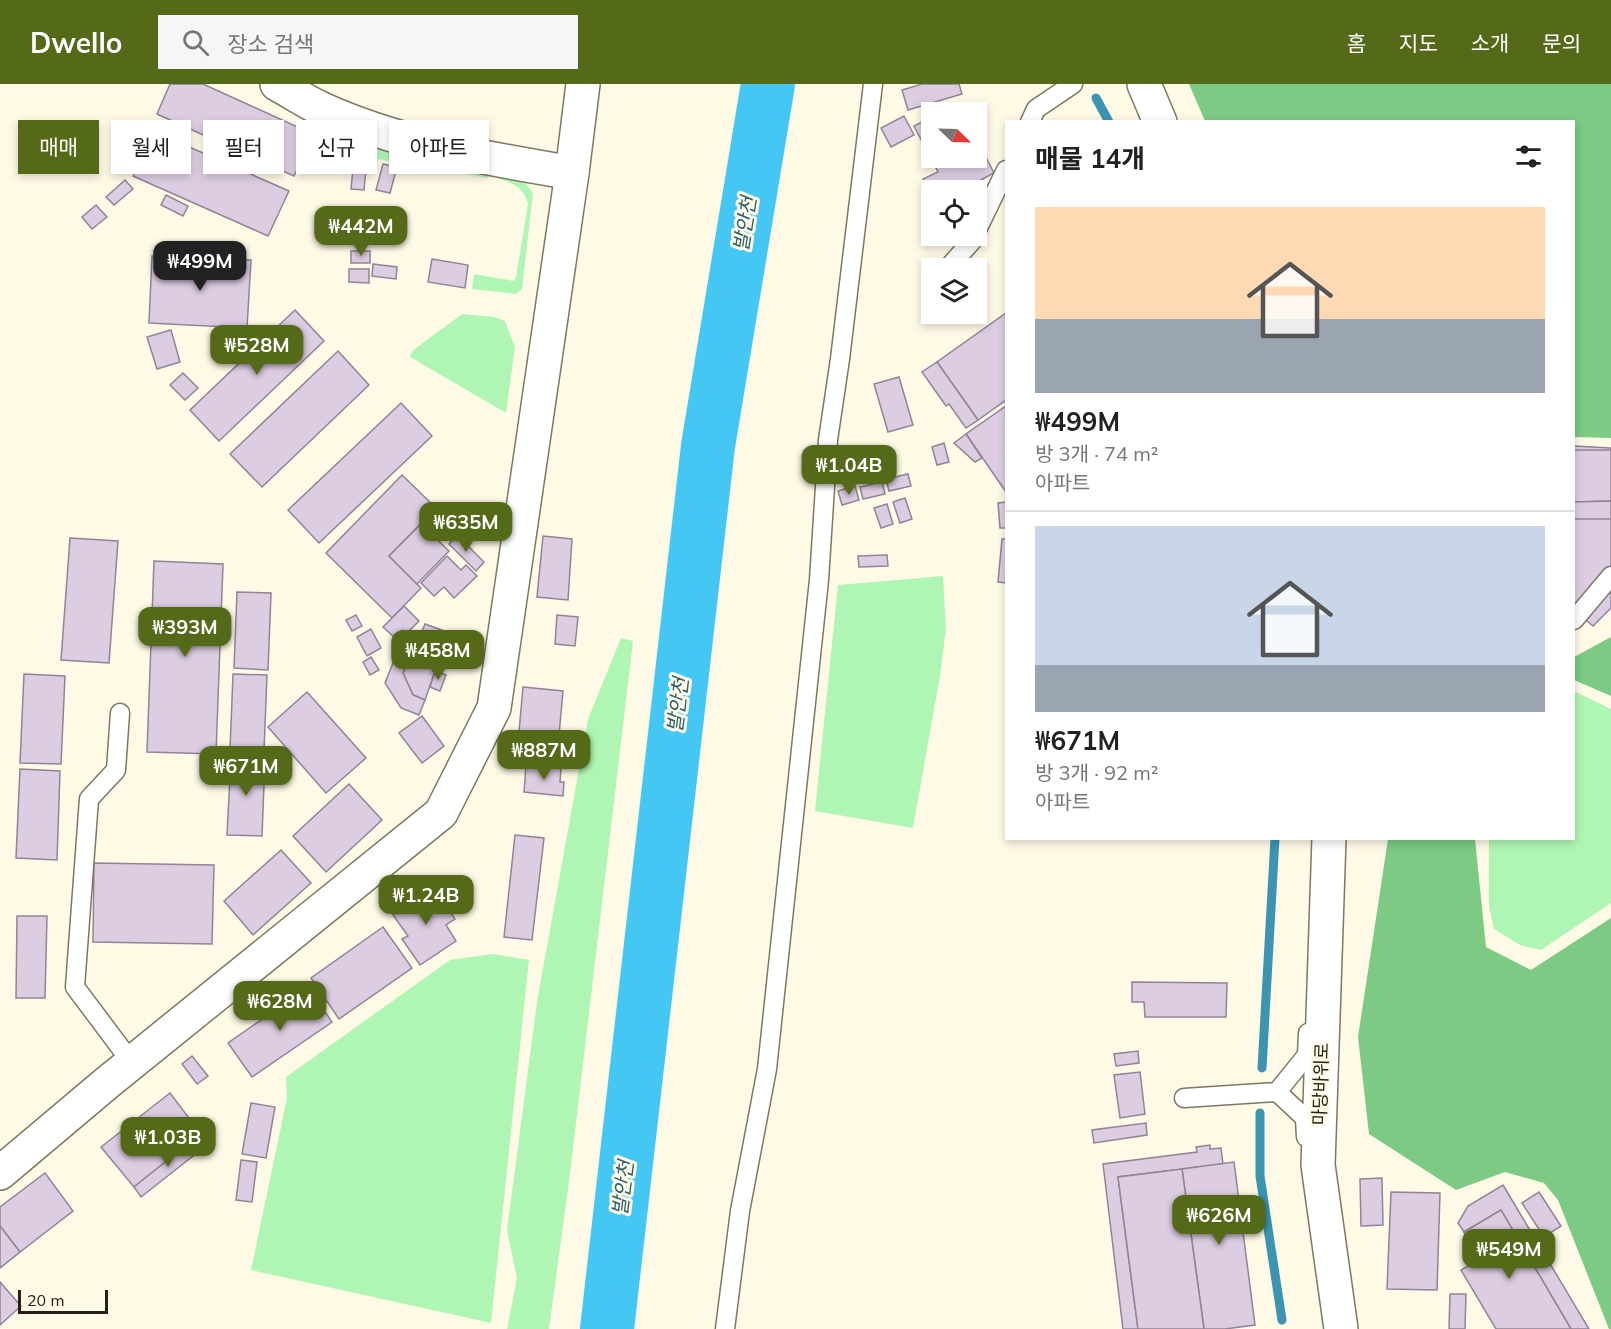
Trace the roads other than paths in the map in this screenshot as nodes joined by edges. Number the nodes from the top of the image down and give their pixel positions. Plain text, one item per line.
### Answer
1 (277, 84) edge
2 (583, 84) edge
3 (873, 84) edge
4 (1073, 84) edge
5 (1144, 84) edge
6 (1031, 120) edge
7 (1159, 120) edge
8 (1005, 172) edge
9 (572, 173) junction
10 (987, 211) edge
11 (968, 246) edge
12 (957, 258) edge
13 (1611, 576) edge
14 (1575, 619) edge
15 (120, 713) dead end
16 (1329, 840) edge
17 (1325, 956) junction
18 (132, 1063) junction
19 (1277, 1092) junction
20 (1184, 1098) dead end
21 (0, 1173) edge
22 (1327, 1232) junction
23 (724, 1329) edge
24 (1341, 1329) edge

1 - 9 street
2 - 9 street
3 - 23 lane
4 - 6 lane
5 - 7 street
8 - 10 lane
9 - 18 street
11 - 12 lane
13 - 14 lane
15 - 18 lane
16 - 17 street, 마당바위로
17 - 19 lane
17 - 22 street, 마당바위로
18 - 21 street
19 - 20 lane
19 - 22 lane
22 - 24 street, 마당바위로

